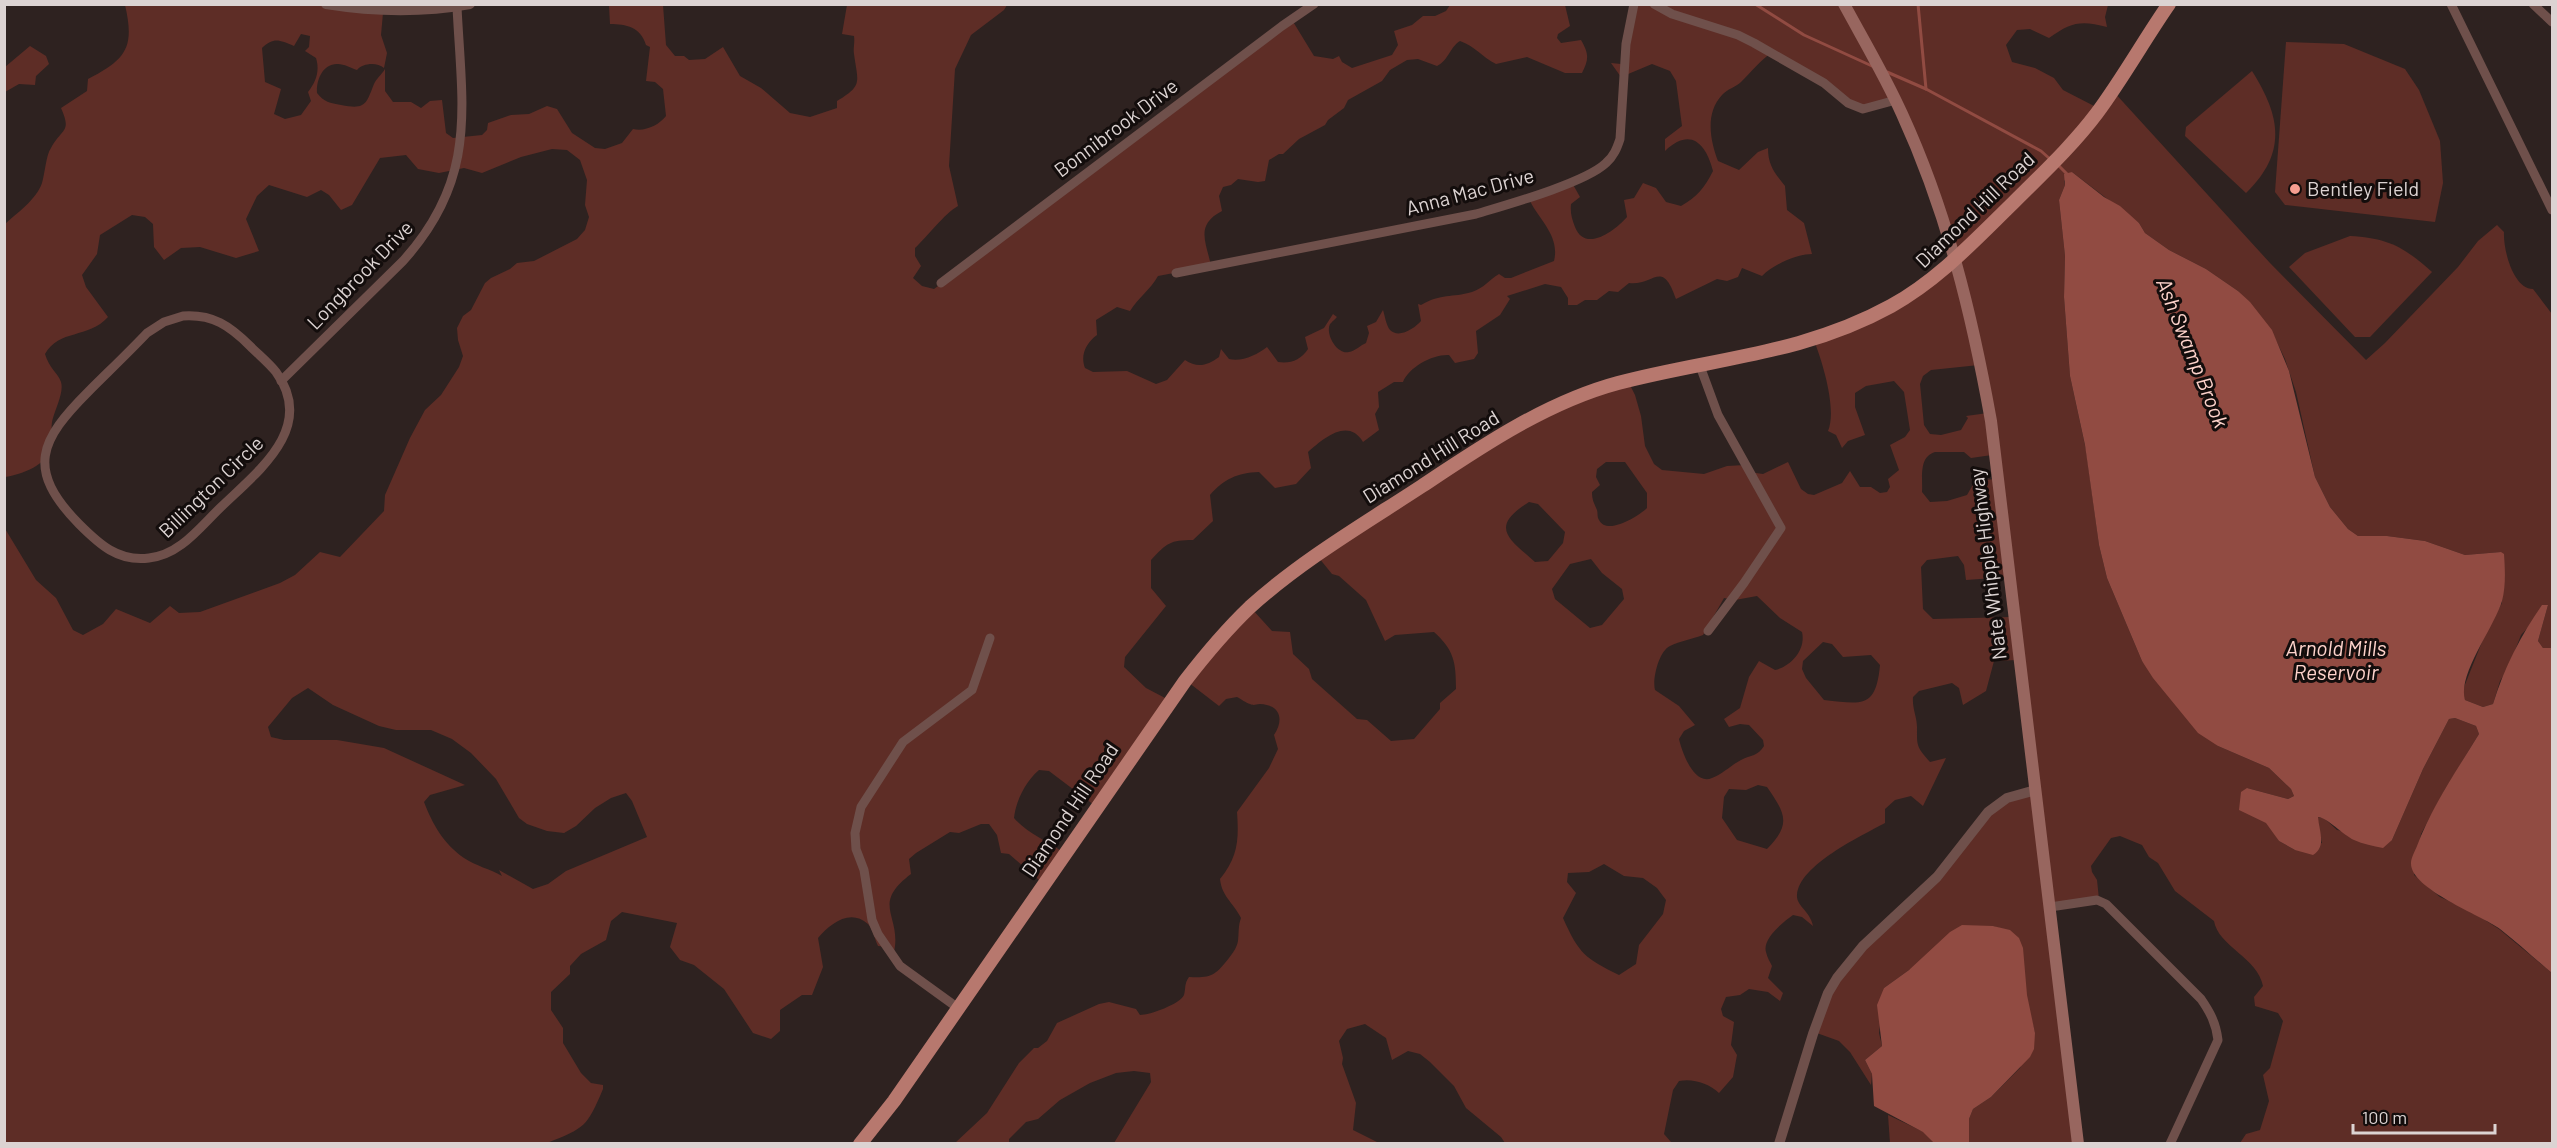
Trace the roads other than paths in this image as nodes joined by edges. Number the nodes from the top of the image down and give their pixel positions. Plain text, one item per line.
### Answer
1 (326, 4) edge
2 (470, 4) edge
3 (1314, 4) edge
4 (1634, 4) edge
5 (1654, 4) edge
6 (1844, 4) edge
7 (2169, 4) edge
8 (2451, 4) edge
9 (2533, 4) edge
10 (457, 7) junction
11 (2553, 22) edge
12 (1896, 100) junction
13 (2553, 210) edge
14 (1956, 260) junction
15 (1176, 273) dead end
16 (941, 283) dead end
17 (1700, 366) junction
18 (281, 381) junction
19 (1708, 631) dead end
20 (990, 638) dead end
21 (2036, 790) junction
22 (2050, 907) junction
23 (958, 1008) junction
24 (860, 1143) edge
25 (1779, 1143) edge
26 (2078, 1143) edge
27 (2170, 1143) edge

1 - 10 street
2 - 10 street
3 - 16 street, Bonnibrook Drive
4 - 15 street, Anna Mac Drive
5 - 12 street
6 - 12 main road, Nate Whipple Highway
7 - 14 main road, Diamond Hill Road
8 - 13 street
9 - 11 street
10 - 18 street, Longbrook Drive
12 - 14 main road, Nate Whipple Highway
14 - 17 main road, Diamond Hill Road
14 - 21 main road, Nate Whipple Highway
17 - 19 street
17 - 23 main road, Diamond Hill Road
18 - 18 street, Billington Circle
20 - 23 street
21 - 22 main road, Nate Whipple Highway
21 - 25 street
22 - 26 main road, Nate Whipple Highway
22 - 27 street
23 - 24 main road, Diamond Hill Road

